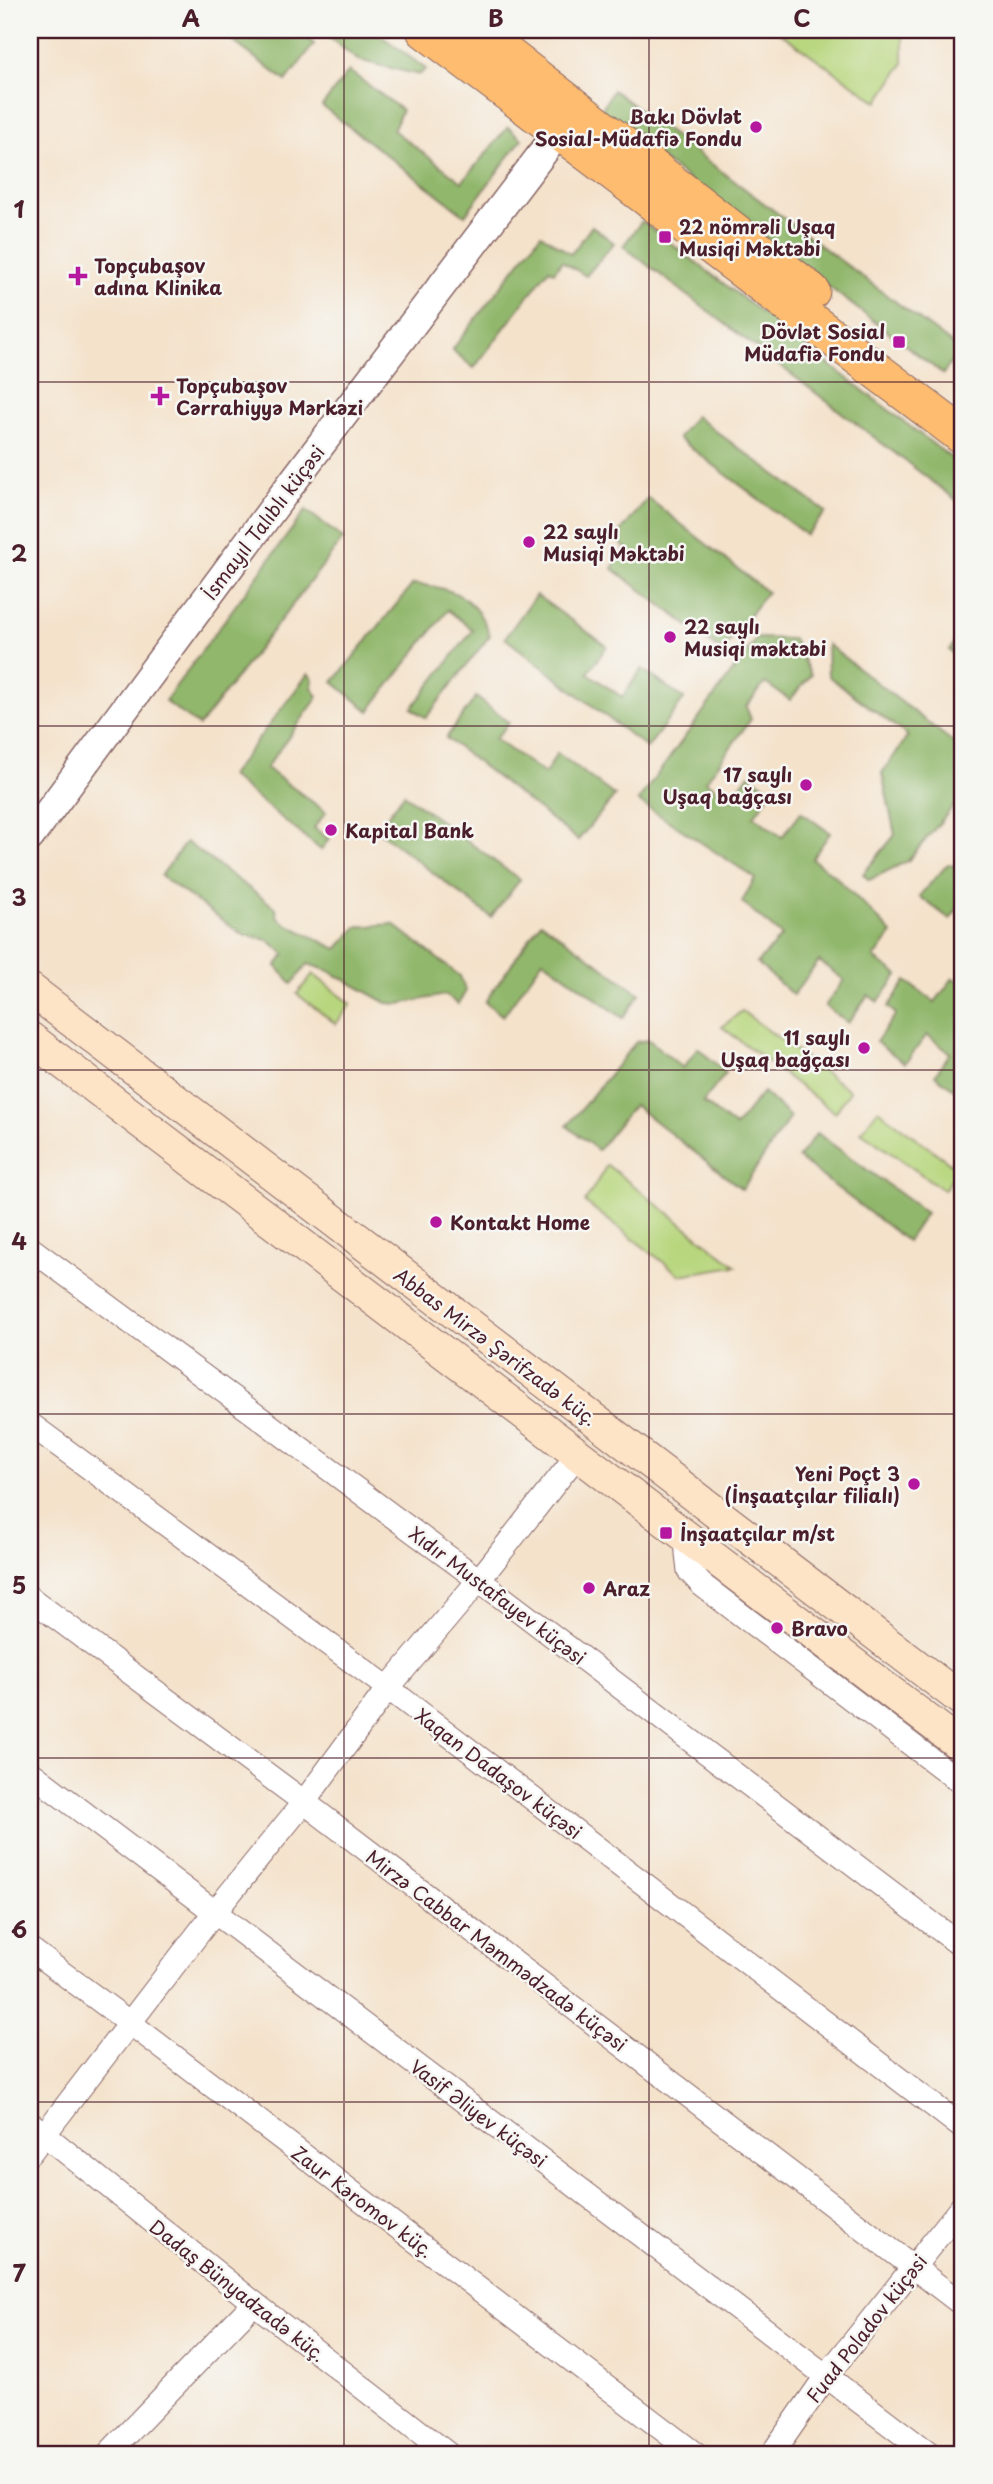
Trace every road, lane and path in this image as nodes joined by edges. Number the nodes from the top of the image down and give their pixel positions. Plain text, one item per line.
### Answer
1 (425, 30) edge
2 (475, 30) edge
3 (567, 120) junction
4 (963, 407) edge
5 (963, 436) edge
6 (30, 837) edge
7 (30, 989) edge
8 (30, 1038) edge
9 (337, 1226) junction
10 (30, 1248) edge
11 (316, 1254) junction
12 (30, 1424) edge
13 (578, 1454) junction
14 (685, 1535) junction
15 (479, 1580) junction
16 (30, 1598) edge
17 (388, 1688) junction
18 (963, 1701) edge
19 (963, 1747) edge
20 (30, 1772) edge
21 (963, 1784) edge
22 (304, 1802) junction
23 (214, 1913) junction
24 (963, 1947) edge
25 (30, 1949) edge
26 (130, 2023) junction
27 (963, 2128) edge
28 (37, 2129) edge
29 (30, 2153) edge
30 (963, 2205) edge
31 (914, 2267) junction
32 (254, 2303) junction
33 (963, 2305) edge
34 (827, 2375) junction
35 (108, 2454) edge
36 (448, 2454) edge
37 (695, 2454) edge
38 (772, 2454) edge
39 (929, 2454) edge

1 - 3 main road
2 - 3 main road
3 - 4 main road
3 - 5 main road
3 - 6 street, İsmayıl Talıblı küçəsi
7 - 9 main road, Abbas Mirzə Şərifzadə küç.
8 - 11 main road, Abbas Mirzə Şərifzadə küç.
9 - 11 main road
9 - 18 main road, Abbas Mirzə Şərifzadə küç.
10 - 15 street, Xıdır Mustafayev küçəsi
11 - 13 main road, Abbas Mirzə Şərifzadə küç.
12 - 17 street, Xaqan Dadaşov küçəsi
13 - 14 main road, Abbas Mirzə Şərifzadə küç.
13 - 15 street
14 - 19 main road, Abbas Mirzə Şərifzadə küç.
14 - 21 street
15 - 17 street
15 - 24 street, Xıdır Mustafayev küçəsi
16 - 22 street, Mirzə Cabbar Məmmədzadə küçəsi
17 - 22 street
17 - 27 street, Xaqan Dadaşov küçəsi
20 - 23 street, Vasif Əliyev küçəsi
22 - 23 street
22 - 31 street, Mirzə Cabbar Məmmədzadə küçəsi
23 - 26 street
23 - 34 street, Vasif Əliyev küçəsi
25 - 26 street, Zaur Kəromov küç.
26 - 28 street
26 - 37 street, Zaur Kəromov küç.
28 - 29 street
28 - 32 street, Dadaş Bünyadzadə küç.
30 - 31 street, Fuad Poladov küçəsi
31 - 33 street, Mirzə Cabbar Məmmədzadə küçəsi
31 - 34 street, Fuad Poladov küçəsi
32 - 35 street
32 - 36 street, Dadaş Bünyadzadə küç.
34 - 38 street, Fuad Poladov küçəsi
34 - 39 street, Vasif Əliyev küçəsi

